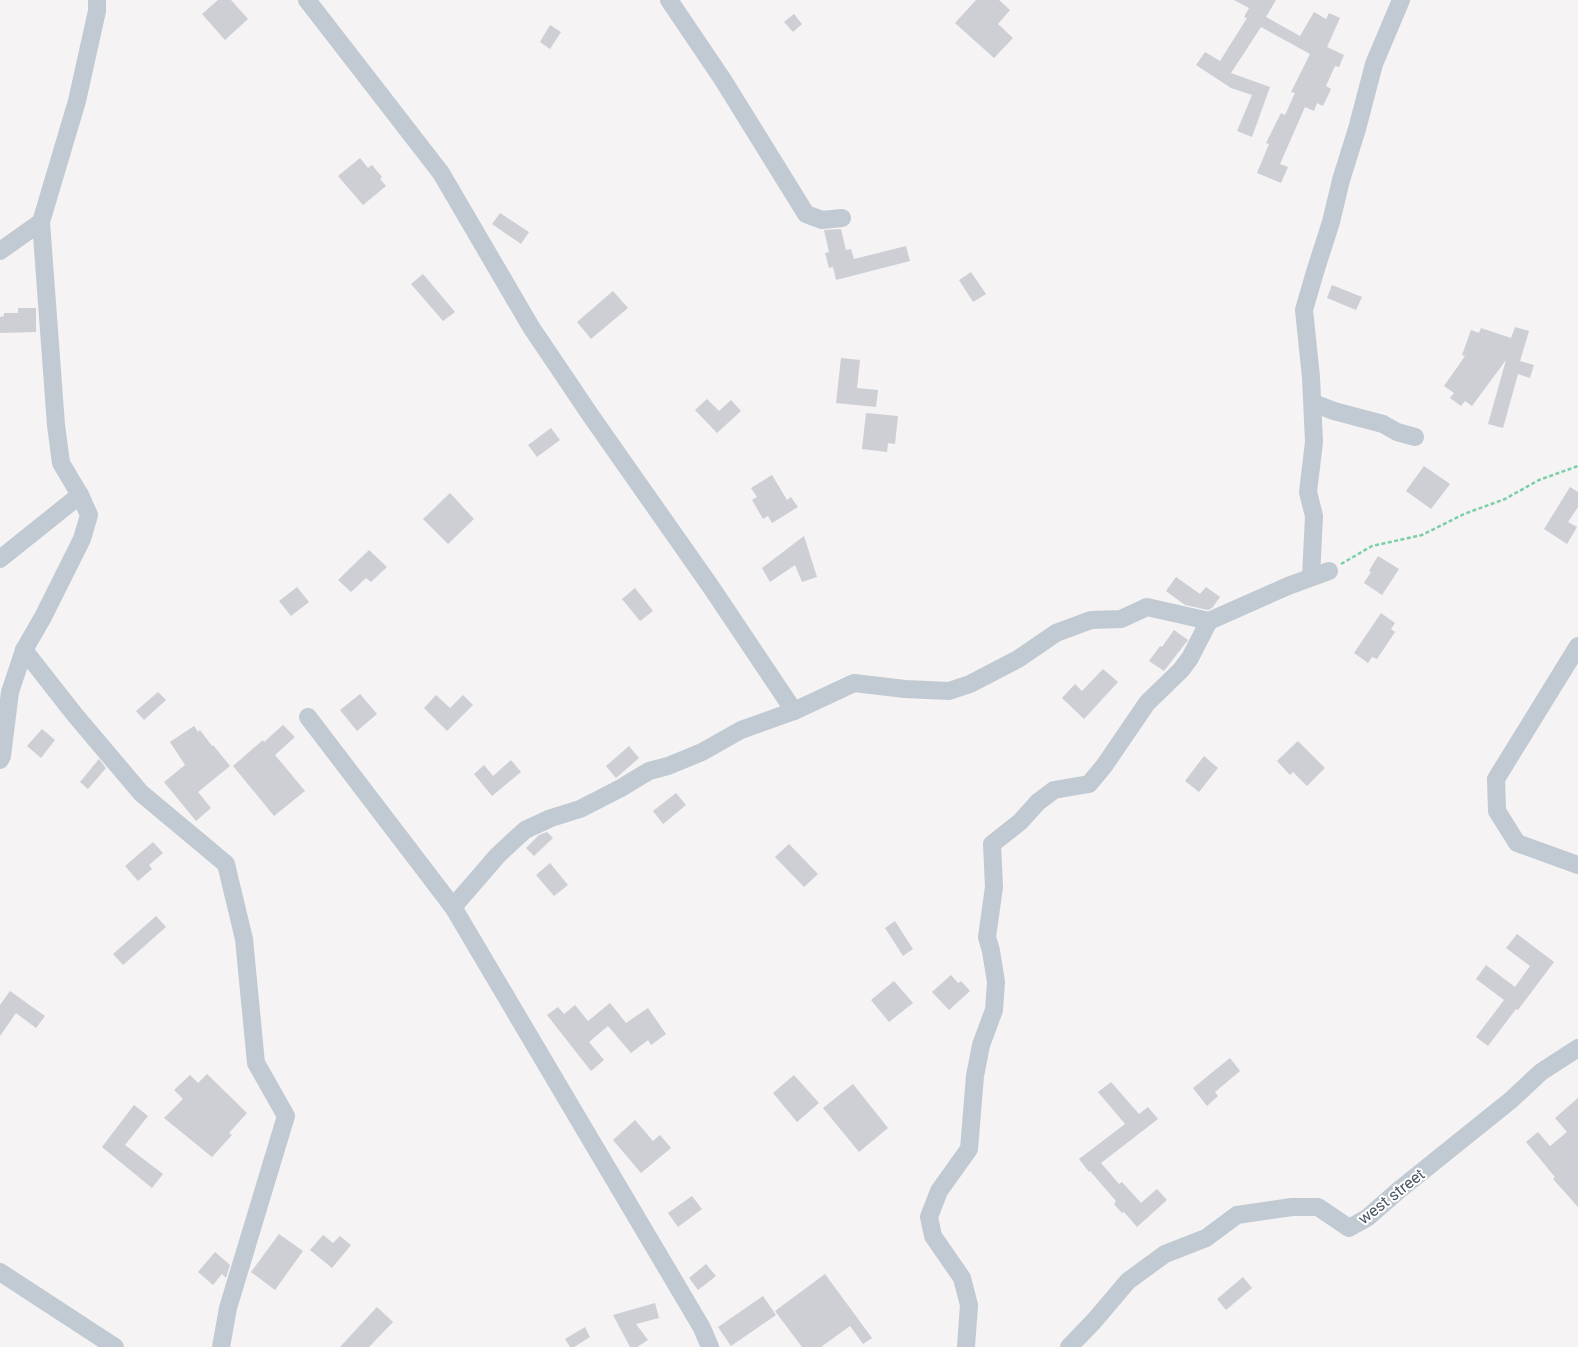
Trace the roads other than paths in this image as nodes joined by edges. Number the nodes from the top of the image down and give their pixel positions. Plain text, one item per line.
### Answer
1 (307, 0) edge
2 (669, 0) edge
3 (1401, 0) edge
4 (99, 4) edge
5 (842, 218) dead end
6 (41, 222) junction
7 (0, 251) edge
8 (1313, 402) junction
9 (1415, 437) dead end
10 (80, 496) junction
11 (0, 559) edge
12 (1330, 571) road end
13 (1311, 577) junction
14 (1209, 621) junction
15 (1578, 646) edge
16 (24, 650) junction
17 (794, 711) junction
18 (308, 717) dead end
19 (0, 760) edge
20 (1578, 865) edge
21 (453, 907) junction
22 (1578, 1048) edge
23 (0, 1272) edge
24 (115, 1347) edge
25 (221, 1347) edge
26 (710, 1347) edge
27 (966, 1347) edge
28 (1069, 1347) edge

1 - 17 street
2 - 5 street
3 - 8 street
4 - 6 street
6 - 7 street
6 - 10 street
8 - 9 street
8 - 13 street
10 - 11 street
10 - 16 street
12 - 13 street
13 - 14 street
14 - 17 street
14 - 27 street
15 - 20 street
16 - 19 street
16 - 25 street
17 - 21 street
18 - 21 street
21 - 26 street
22 - 28 street, west street
23 - 24 street

